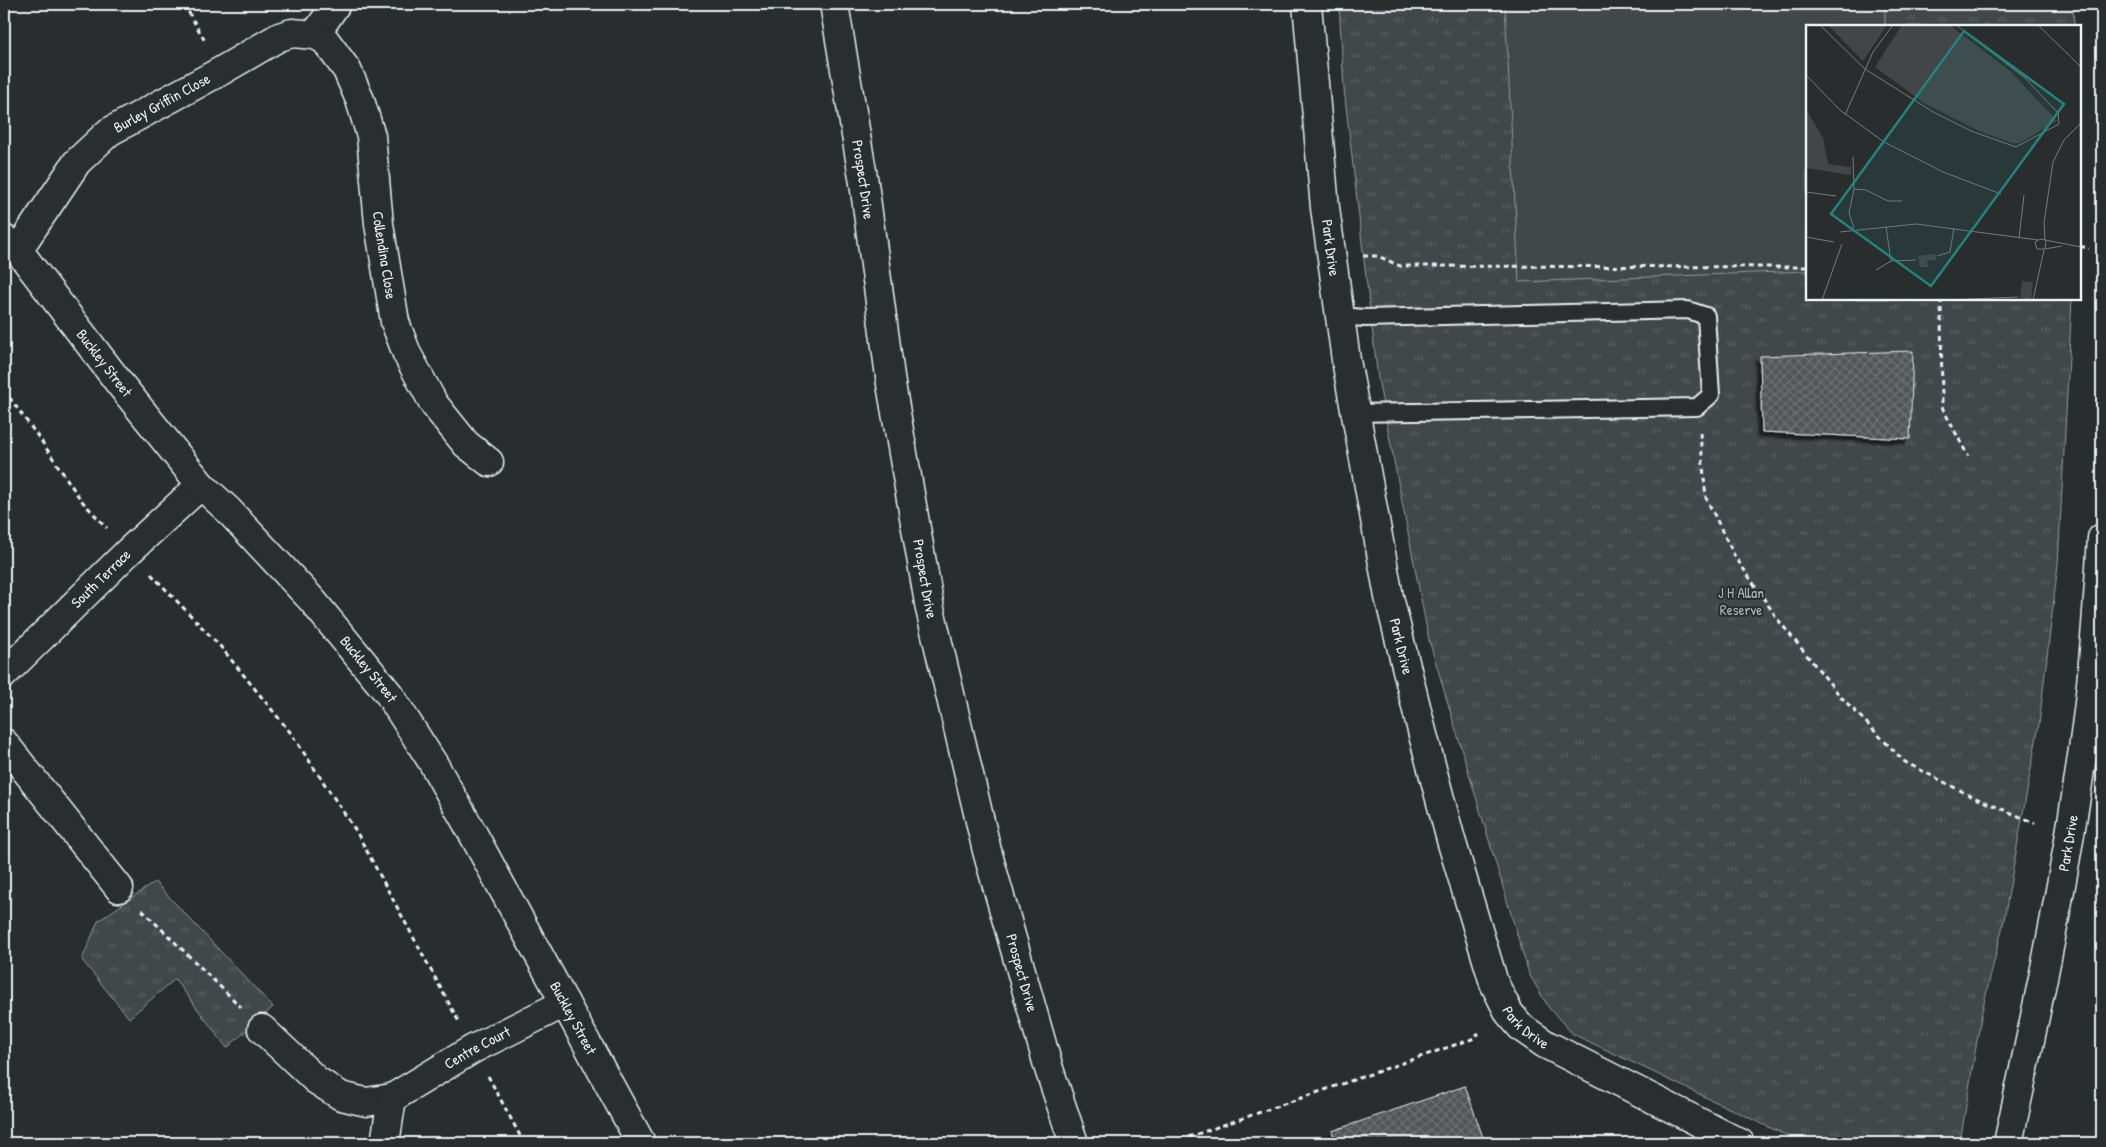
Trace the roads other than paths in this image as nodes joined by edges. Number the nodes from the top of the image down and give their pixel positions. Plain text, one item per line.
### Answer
1 (336, 4) edge
2 (834, 4) edge
3 (1307, 4) edge
4 (315, 35) junction
5 (8, 245) edge
6 (1340, 316) junction
7 (1355, 413) junction
8 (488, 462) dead end
9 (201, 485) junction
10 (2102, 538) edge
11 (4, 674) edge
12 (4, 743) edge
13 (119, 888) road end
14 (565, 1003) junction
15 (262, 1029) road end
16 (392, 1098) junction
17 (385, 1143) edge
18 (641, 1143) edge
19 (1074, 1143) edge
20 (1740, 1143) edge
21 (2008, 1143) edge

1 - 4 street
2 - 19 street, Prospect Drive
3 - 6 street, Park Drive
4 - 5 street, Burley Griffin Close
4 - 8 street, Collendina Close
5 - 9 street, Buckley Street
6 - 7 street, Park Drive
6 - 7 lane
7 - 20 street, Park Drive
9 - 11 street, South Terrace
9 - 14 street, Buckley Street
10 - 21 street, Park Drive
12 - 13 street
14 - 16 street, Centre Court
14 - 18 street, Buckley Street
15 - 16 street, Centre Court
16 - 17 street

